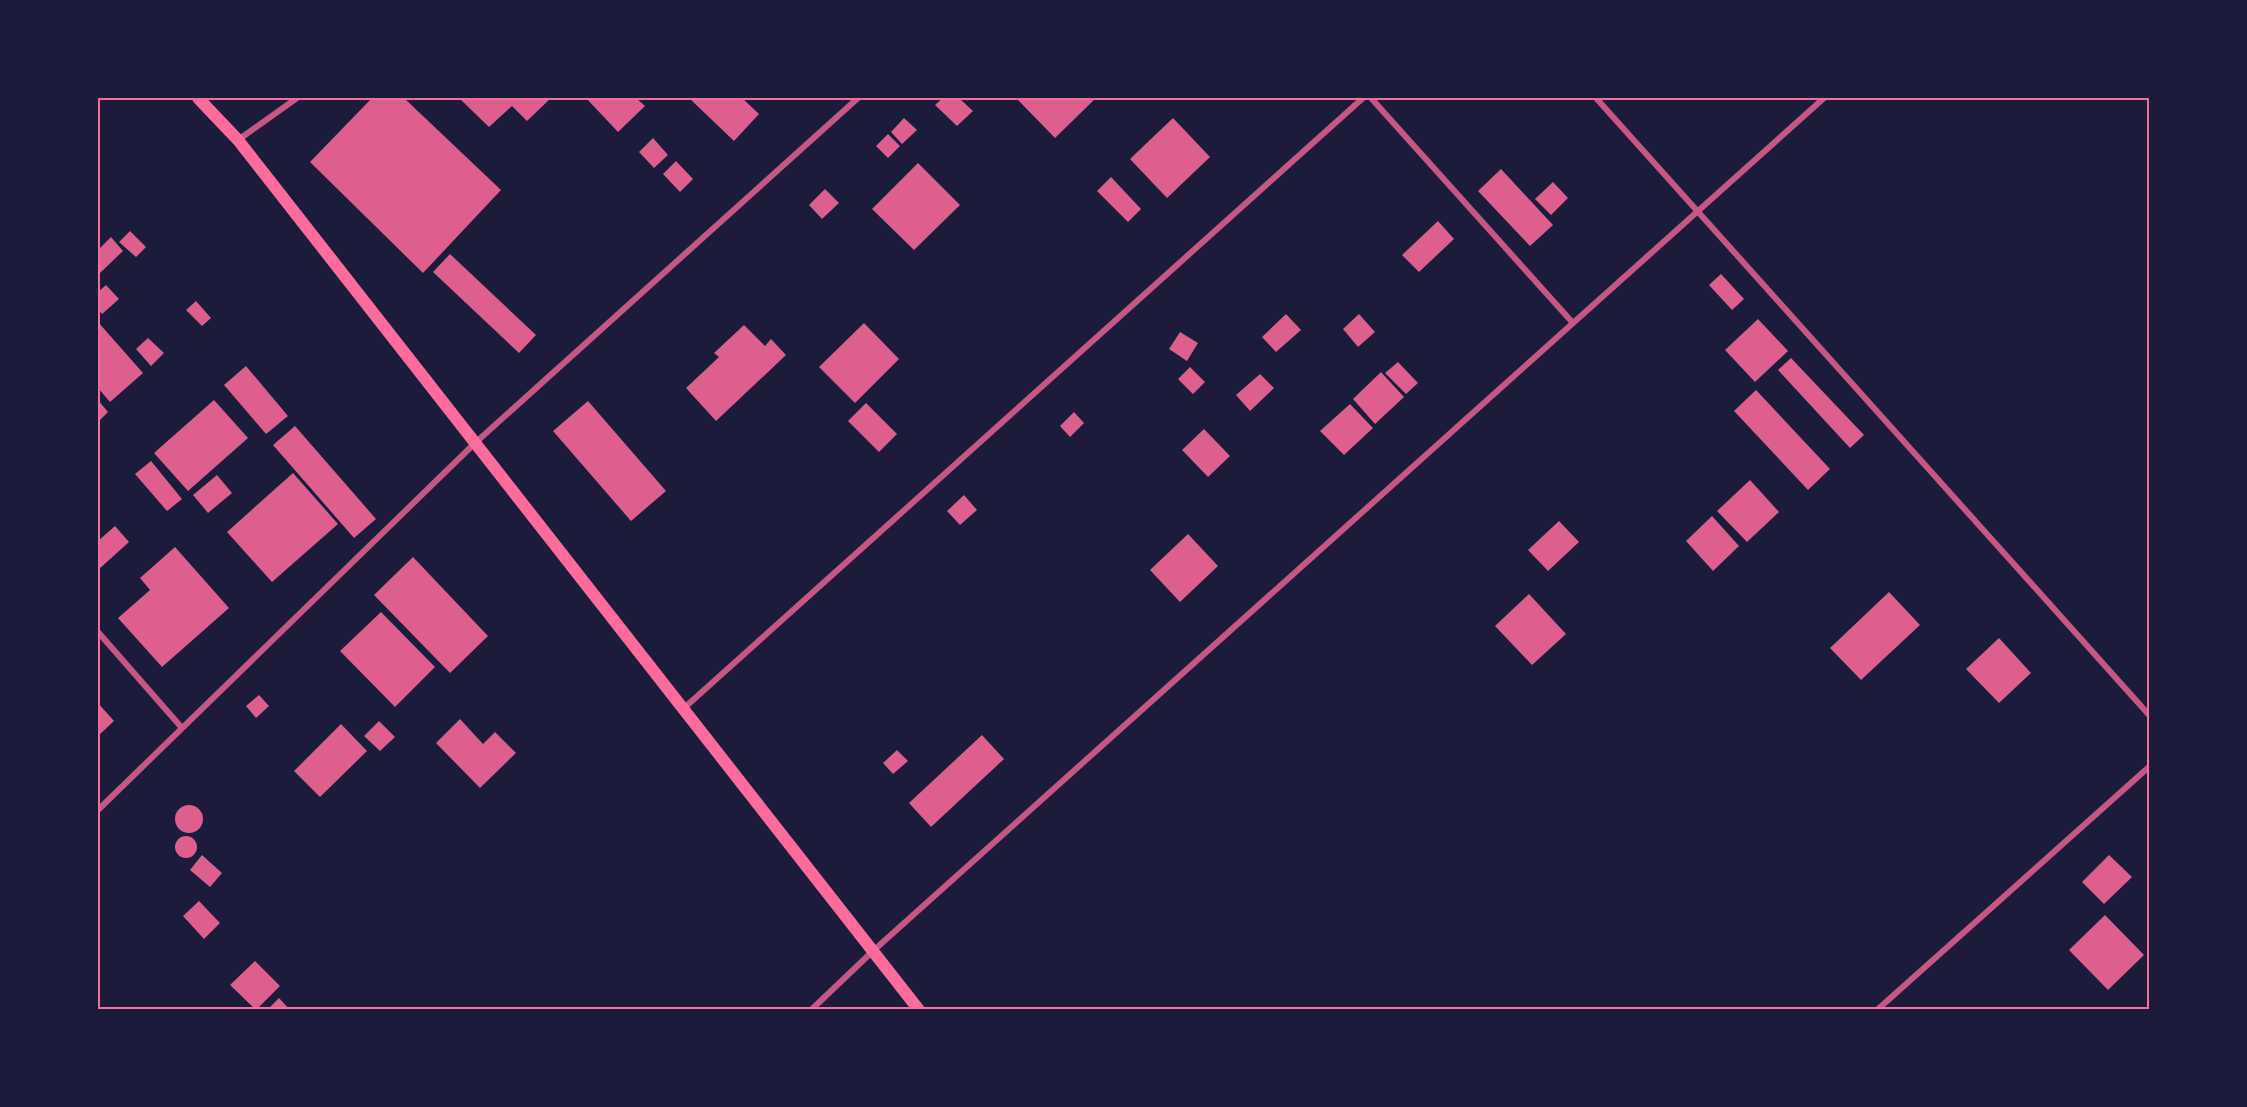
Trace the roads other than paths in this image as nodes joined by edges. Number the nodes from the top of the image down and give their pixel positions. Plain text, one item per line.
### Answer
1 (198, 98) edge
2 (297, 98) edge
3 (858, 98) edge
4 (1363, 98) edge
5 (1371, 98) edge
6 (1596, 98) edge
7 (1824, 98) edge
8 (238, 140) junction
9 (1698, 211) junction
10 (1573, 323) junction
11 (474, 444) junction
12 (98, 632) edge
13 (682, 709) junction
14 (2150, 716) edge
15 (183, 728) junction
16 (2150, 766) edge
17 (98, 810) edge
18 (873, 951) junction
19 (811, 1010) edge
20 (919, 1010) edge
21 (1877, 1010) edge

1 - 8 main road
2 - 8 street
3 - 11 street
4 - 13 street
5 - 10 street
6 - 9 street
7 - 9 street
8 - 11 main road
9 - 10 street
9 - 14 street
10 - 18 street
11 - 13 main road
11 - 15 street
12 - 15 street
13 - 18 main road
15 - 17 street
16 - 21 street
18 - 19 street
18 - 20 main road

